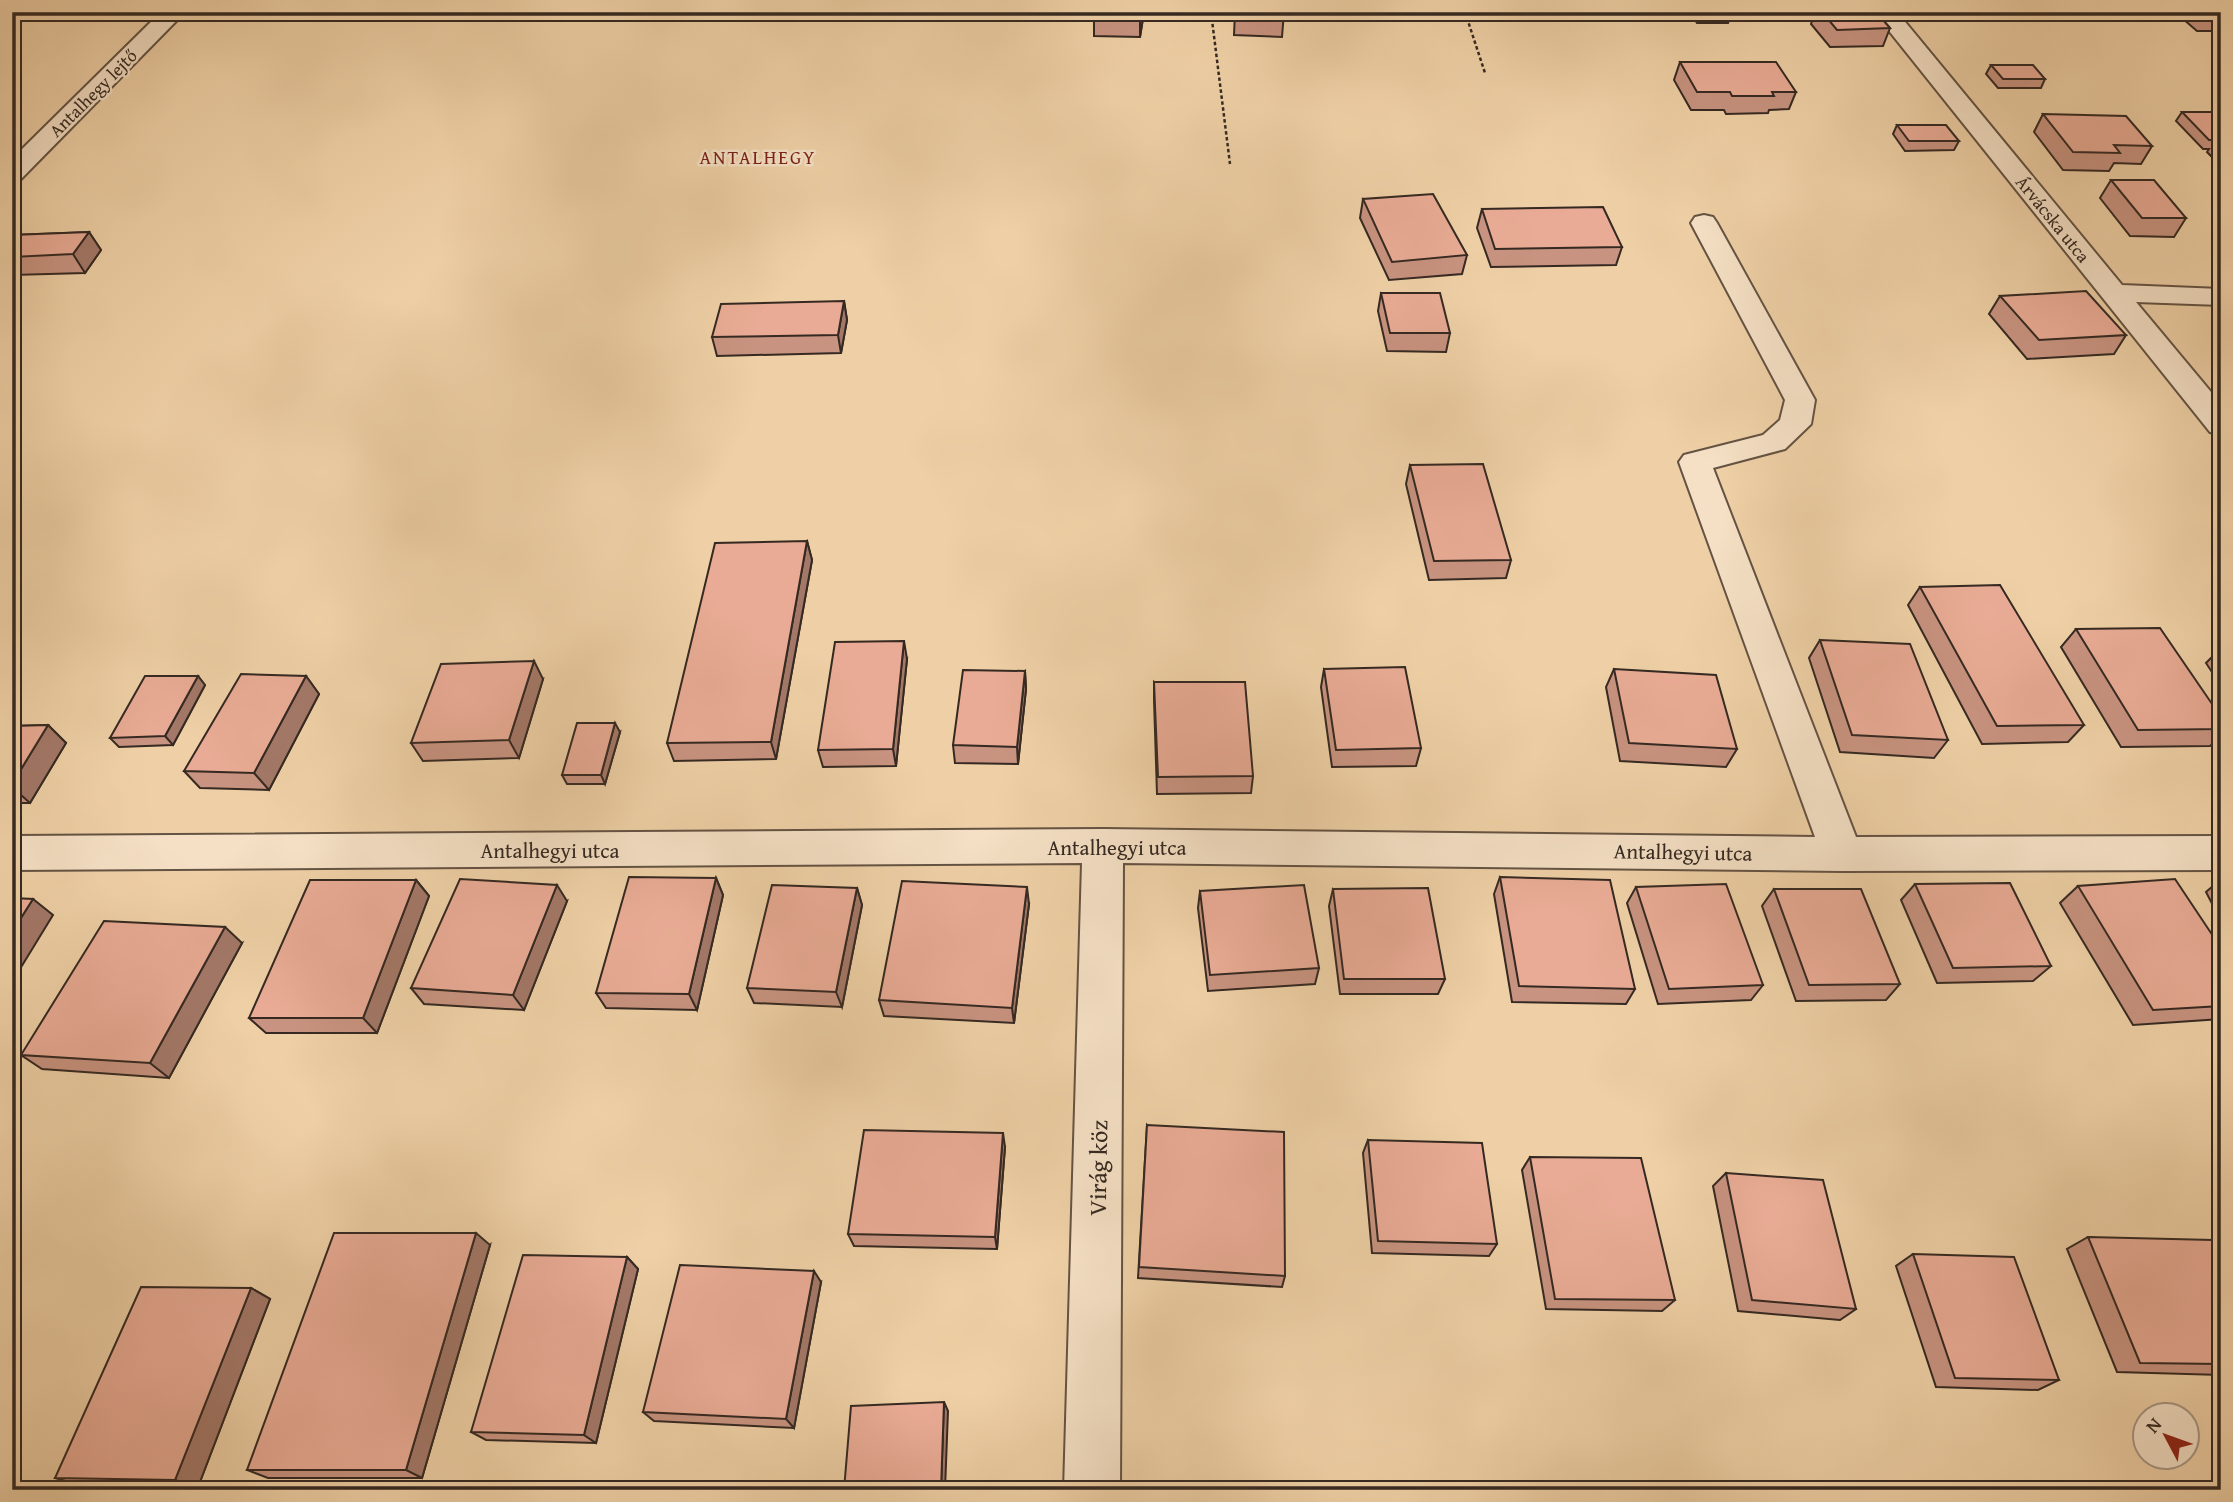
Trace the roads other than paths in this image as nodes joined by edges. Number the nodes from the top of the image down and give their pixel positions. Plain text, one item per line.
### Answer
1 (174, 12) edge
2 (1885, 12) edge
3 (12, 174) edge
4 (1704, 223) dead end
5 (2114, 293) junction
6 (2221, 297) edge
7 (2221, 425) edge
8 (1103, 846) junction
9 (12, 853) edge
10 (2221, 853) edge
11 (1842, 854) junction
12 (1092, 1490) edge

1 - 3 street, Antalhegy lejtő
2 - 5 street, Árvácska utca
4 - 11 street
5 - 6 street
5 - 7 street, Árvácska utca
8 - 9 street, Antalhegyi utca
8 - 11 street, Antalhegyi utca
8 - 12 street, Virág köz
10 - 11 street, Antalhegyi utca

